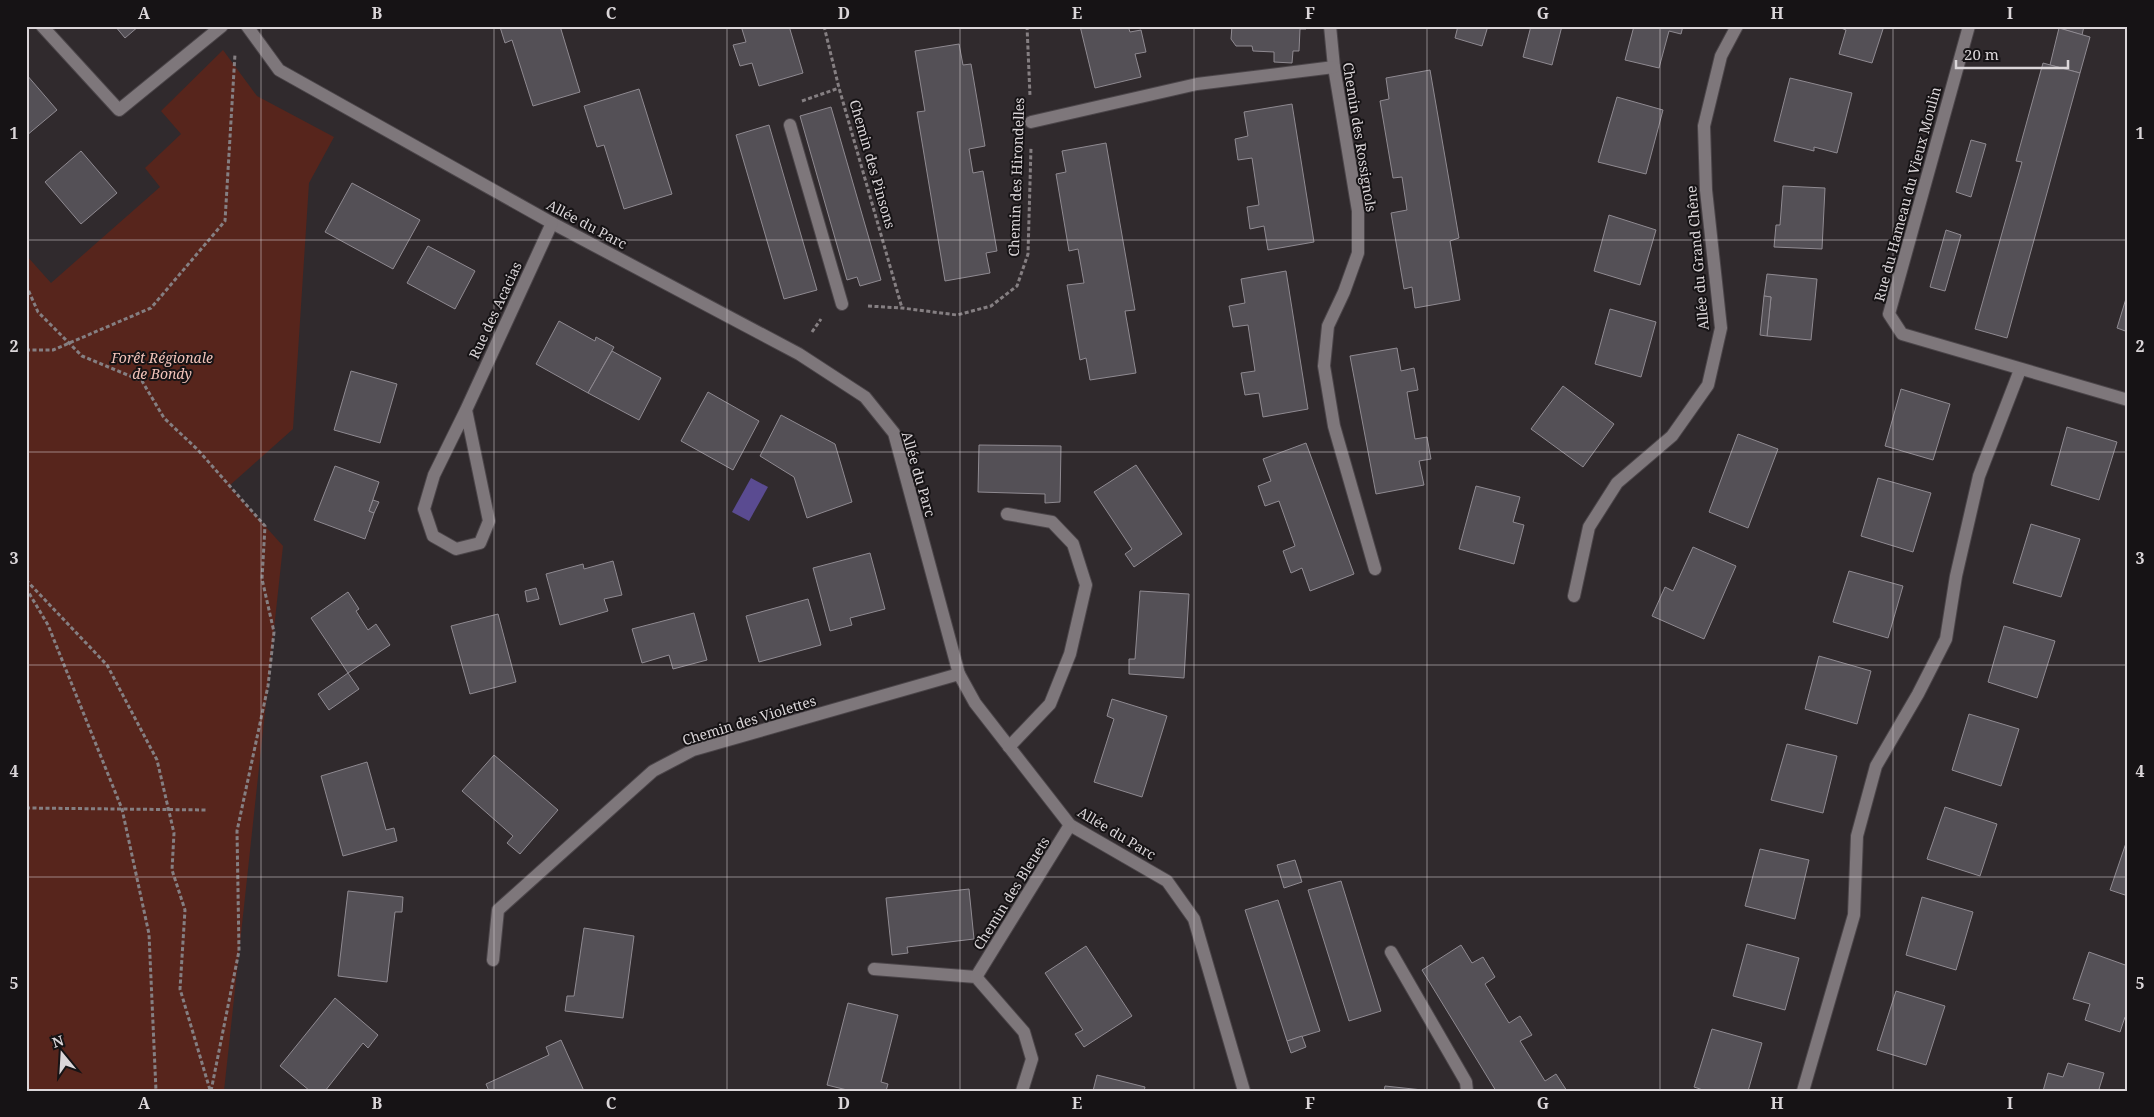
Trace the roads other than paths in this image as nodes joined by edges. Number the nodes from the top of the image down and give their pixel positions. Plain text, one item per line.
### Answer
1 (42, 26) edge
2 (222, 26) edge
3 (247, 26) edge
4 (1330, 26) edge
5 (1737, 26) edge
6 (1969, 26) edge
7 (1334, 67) junction
8 (1031, 122) road end
9 (790, 126) dead end
10 (552, 223) junction
11 (842, 304) road end
12 (2020, 370) junction
13 (2128, 400) edge
14 (466, 410) junction
15 (1007, 514) dead end
16 (1375, 569) dead end
17 (1574, 596) dead end
18 (959, 674) junction
19 (1009, 747) junction
20 (1070, 825) junction
21 (1391, 952) dead end
22 (494, 960) dead end
23 (874, 969) dead end
24 (976, 977) junction
25 (1022, 1091) edge
26 (1244, 1091) edge
27 (1467, 1091) edge
28 (1804, 1091) edge

1 - 2 street
3 - 10 street, Allée du Parc
4 - 7 street, Chemin des Rossignols
5 - 17 street, Allée du Grand Chêne
6 - 12 street, Rue du Hameau du Vieux Moulin
7 - 8 street
7 - 16 street, Chemin des Rossignols
9 - 11 street
10 - 14 street, Rue des Acacias
10 - 18 street, Allée du Parc
12 - 13 street, Rue du Hameau du Vieux Moulin
12 - 28 street
14 - 14 street, Rue des Acacias
15 - 19 street
18 - 19 street, Allée du Parc
18 - 22 street, Chemin des Violettes
19 - 20 street, Allée du Parc
20 - 24 street, Chemin des Bleuets
20 - 26 street, Allée du Parc
21 - 27 street
23 - 24 street
24 - 25 street

